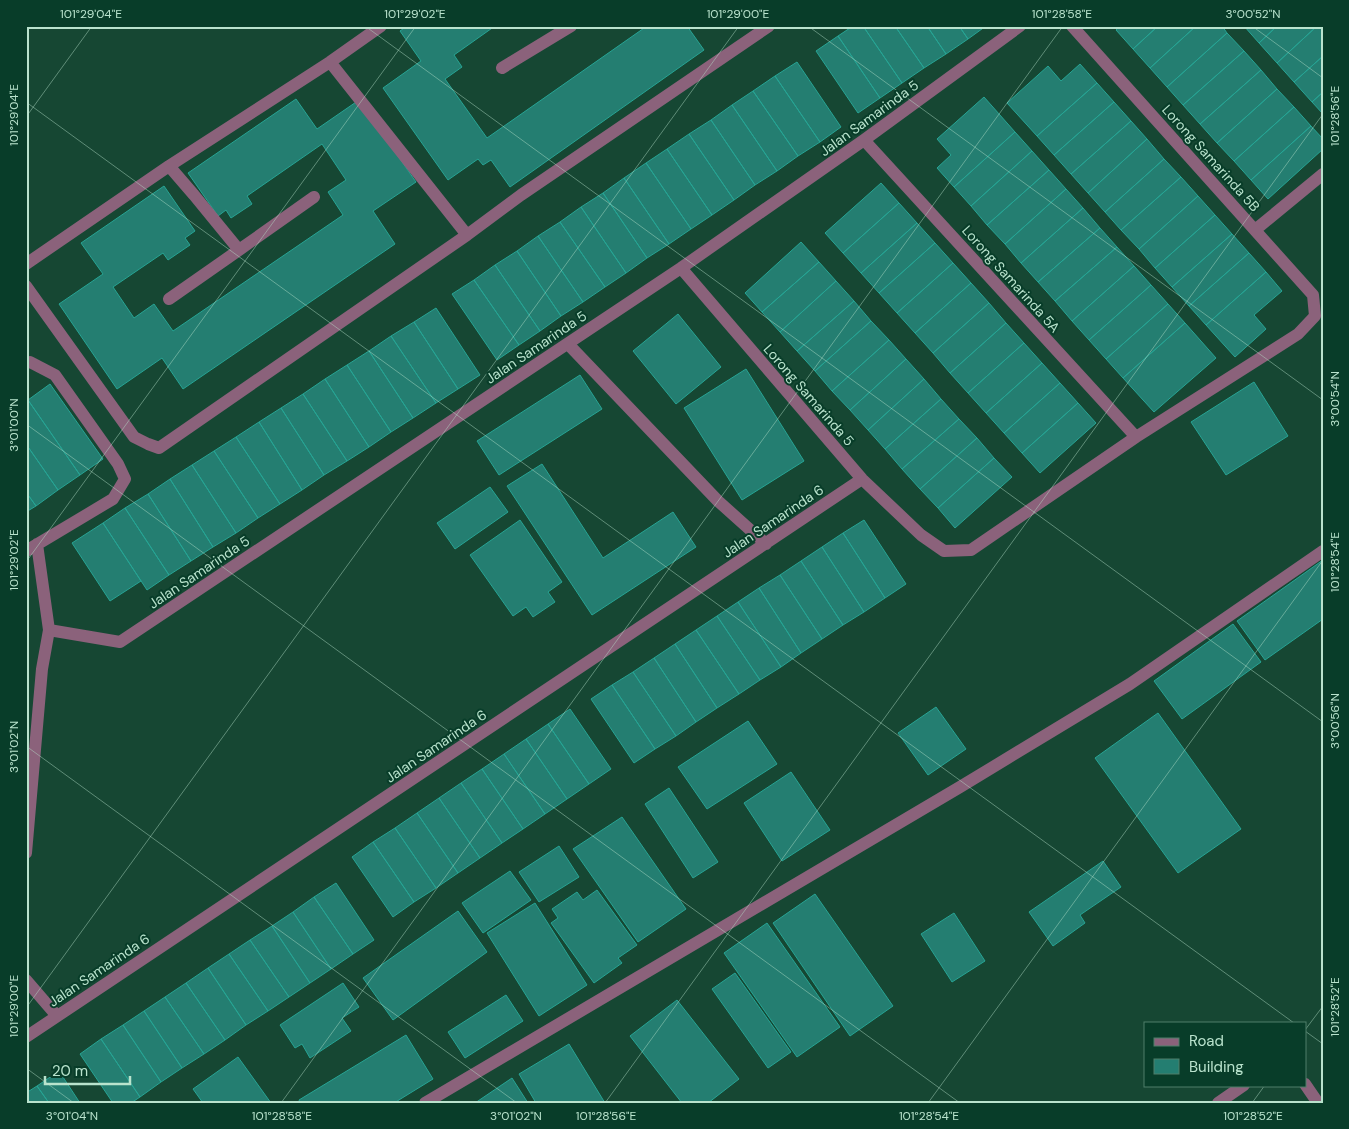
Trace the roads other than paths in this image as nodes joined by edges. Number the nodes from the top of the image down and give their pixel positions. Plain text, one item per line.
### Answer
1 (381, 26) edge
2 (571, 26) edge
3 (769, 26) edge
4 (1020, 26) edge
5 (1072, 26) edge
6 (330, 62) junction
7 (502, 68) dead end
8 (864, 140) junction
9 (169, 166) junction
10 (1323, 174) edge
11 (314, 197) dead end
12 (1256, 230) junction
13 (467, 235) junction
14 (239, 250) junction
15 (26, 264) edge
16 (681, 268) junction
17 (26, 286) edge
18 (169, 299) dead end
19 (1315, 316) joint
20 (568, 344) junction
21 (27, 361) edge
22 (1136, 438) junction
23 (862, 479) junction
24 (766, 544) junction
25 (32, 548) edge
26 (1323, 552) edge
27 (49, 630) junction
28 (26, 853) edge
29 (26, 980) edge
30 (57, 1016) junction
31 (26, 1037) edge
32 (1306, 1085) edge
33 (1243, 1086) edge
34 (425, 1103) edge
35 (1218, 1103) edge
36 (1318, 1103) edge

1 - 6 street
2 - 7 street
3 - 13 street
4 - 8 street, Jalan Samarinda 5
5 - 12 street, Lorong Samarinda 5B
6 - 9 street
6 - 13 street
8 - 16 street, Jalan Samarinda 5
8 - 22 street, Lorong Samarinda 5A
9 - 14 street
9 - 15 street
10 - 12 street
11 - 14 street
12 - 19 street, Lorong Samarinda 5B
13 - 17 street
14 - 18 street
16 - 20 street, Jalan Samarinda 5
16 - 23 street, Lorong Samarinda 5
19 - 22 street, Lorong Samarinda 5
20 - 24 street
20 - 27 street, Jalan Samarinda 5
21 - 25 street
22 - 23 street, Lorong Samarinda 5
23 - 24 street, Jalan Samarinda 6
24 - 30 street, Jalan Samarinda 6
25 - 27 street
26 - 34 street
27 - 28 street
29 - 30 street
30 - 31 street, Jalan Samarinda 6
32 - 36 street
33 - 35 street

